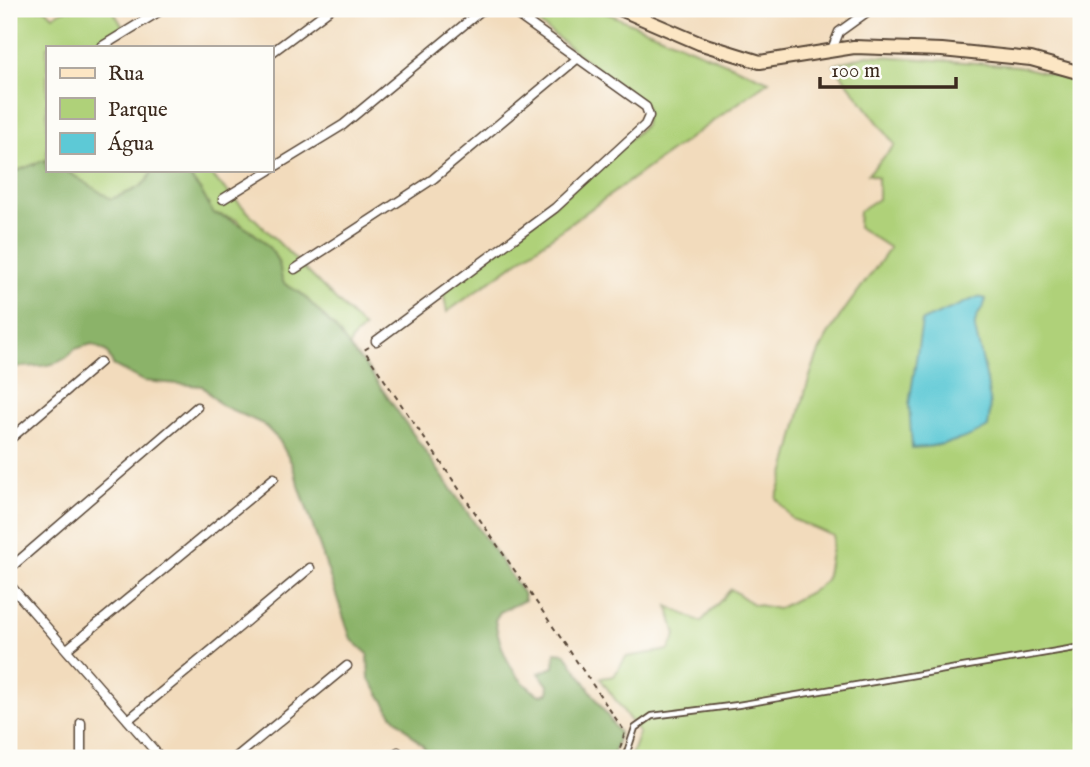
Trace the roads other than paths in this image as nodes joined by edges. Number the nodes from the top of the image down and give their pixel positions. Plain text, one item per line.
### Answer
1 (163, 9) edge
2 (330, 9) edge
3 (483, 9) edge
4 (509, 9) edge
5 (620, 9) edge
6 (871, 9) edge
7 (103, 46) edge
8 (273, 52) edge
9 (831, 52) junction
10 (578, 58) junction
11 (1081, 73) edge
12 (273, 168) edge
13 (266, 172) edge
14 (223, 199) dead end
15 (295, 269) dead end
16 (376, 341) road end
17 (100, 362) dead end
18 (197, 407) dead end
19 (9, 440) edge
20 (274, 478) dead end
21 (310, 568) dead end
22 (9, 569) edge
23 (9, 584) edge
24 (1081, 647) edge
25 (67, 649) junction
26 (347, 666) dead end
27 (128, 720) junction
28 (81, 723) dead end
29 (398, 752) dead end
30 (81, 758) edge
31 (161, 758) edge
32 (235, 758) edge
33 (390, 758) edge
34 (625, 758) edge

1 - 7 street
2 - 8 street
3 - 12 street
4 - 10 street
5 - 9 street
6 - 9 street
9 - 11 street
10 - 15 street
10 - 16 street
13 - 14 street
17 - 19 street
18 - 22 street
20 - 25 street
21 - 27 street
23 - 25 street
24 - 34 lane
25 - 27 street
26 - 32 street
27 - 31 street
28 - 30 street
29 - 33 street

